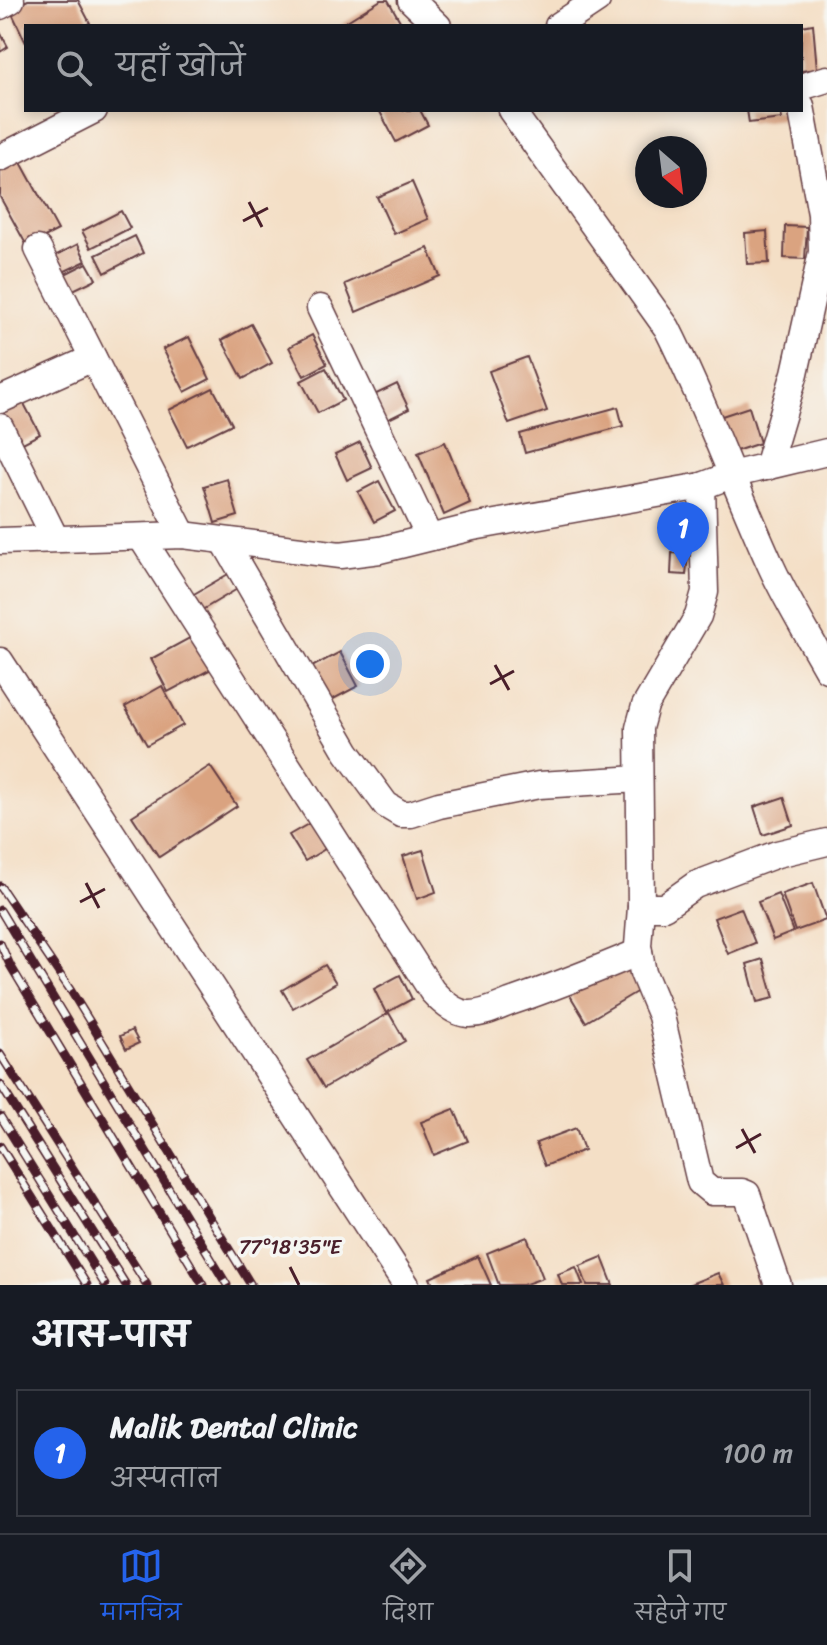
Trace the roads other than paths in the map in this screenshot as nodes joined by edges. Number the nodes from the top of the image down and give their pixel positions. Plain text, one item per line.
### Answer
1 (11, 0) edge
2 (411, 0) edge
3 (597, 0) edge
4 (0, 6) edge
5 (436, 24) edge
6 (561, 24) edge
7 (827, 79) edge
8 (803, 86) edge
9 (90, 112) edge
10 (512, 112) edge
11 (802, 112) edge
12 (0, 158) edge
13 (38, 249) dead end
14 (320, 308) dead end
15 (93, 358) junction
16 (0, 400) edge
17 (0, 427) edge
18 (827, 452) edge
19 (767, 467) junction
20 (731, 475) junction
21 (702, 486) junction
22 (183, 535) junction
23 (141, 537) junction
24 (429, 537) junction
25 (55, 538) junction
26 (0, 541) edge
27 (224, 541) junction
28 (0, 661) edge
29 (827, 669) edge
30 (639, 779) junction
31 (827, 842) edge
32 (641, 907) junction
33 (639, 952) junction
34 (406, 1285) edge
35 (778, 1285) edge

1 - 4 street
2 - 5 street
3 - 6 street
7 - 8 street
9 - 12 street
10 - 20 street
11 - 19 street
13 - 15 street
14 - 24 street
15 - 16 street
15 - 22 street
17 - 25 street
18 - 19 street
19 - 20 street
20 - 21 street
20 - 29 street
21 - 24 street
21 - 30 street
22 - 23 street
22 - 27 street
23 - 25 street
23 - 33 street
24 - 27 street
25 - 26 street
27 - 30 street
28 - 34 street
30 - 32 street
31 - 32 street
32 - 33 street
33 - 35 street

